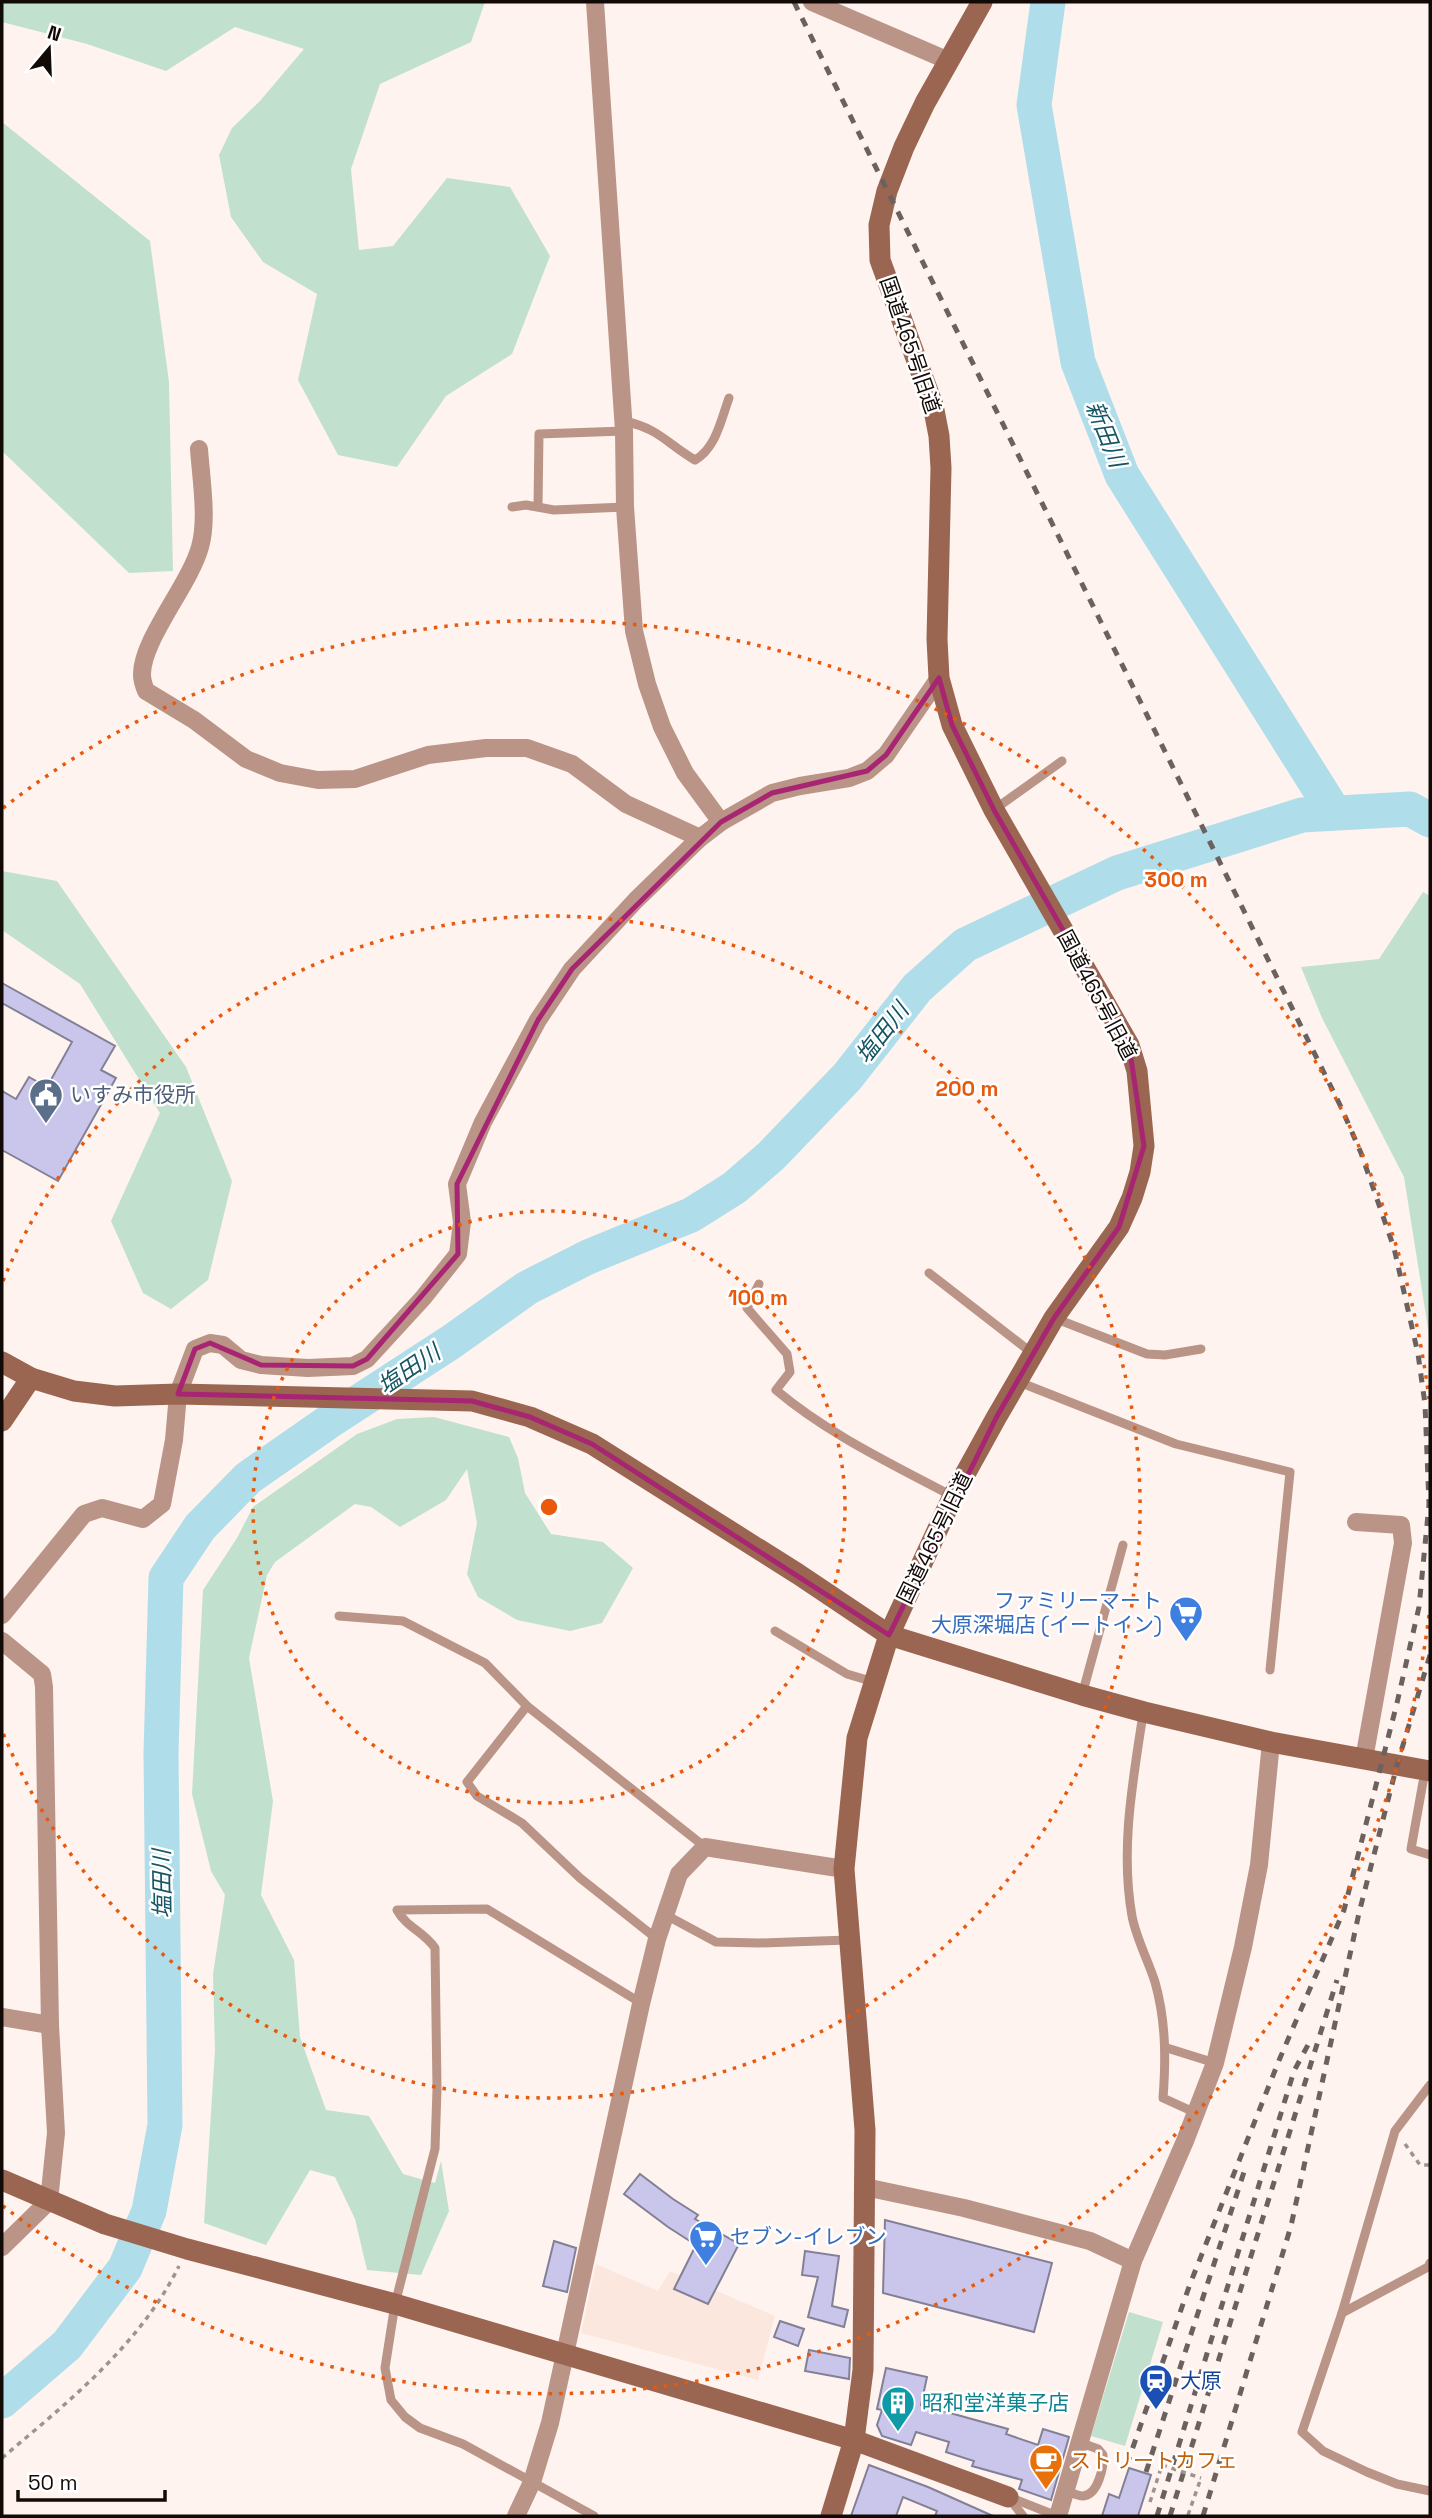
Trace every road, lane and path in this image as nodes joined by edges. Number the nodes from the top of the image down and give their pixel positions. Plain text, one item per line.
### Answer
1 (595, 2) edge
2 (812, 2) edge
3 (982, 2) edge
4 (853, 10) edge
5 (949, 61) junction
6 (729, 398) dead end
7 (624, 426) junction
8 (199, 449) dead end
9 (538, 506) junction
10 (512, 507) dead end
11 (625, 507) junction
12 (939, 678) junction
13 (1062, 761) dead end
14 (993, 810) junction
15 (721, 822) junction
16 (700, 838) junction
17 (929, 1273) dead end
18 (759, 1284) dead end
19 (1054, 1318) junction
20 (1201, 1349) dead end
21 (1034, 1354) junction
22 (2, 1362) edge
23 (31, 1378) junction
24 (1017, 1381) junction
25 (178, 1394) junction
26 (2, 1421) edge
27 (953, 1496) junction
28 (1356, 1522) dead end
29 (1123, 1545) dead end
30 (2, 1615) edge
31 (339, 1616) dead end
32 (775, 1631) dead end
33 (888, 1635) junction
34 (2, 1641) edge
35 (1270, 1670) dead end
36 (874, 1682) junction
37 (1082, 1695) junction
38 (527, 1706) junction
39 (1144, 1712) junction
40 (1271, 1742) junction
41 (1364, 1759) junction
42 (1427, 1777) edge
43 (705, 1847) junction
44 (1430, 1855) edge
45 (844, 1869) junction
46 (664, 1914) junction
47 (657, 1939) junction
48 (850, 1940) junction
49 (641, 2004) junction
50 (2, 2017) edge
51 (50, 2025) junction
52 (1167, 2048) junction
53 (1215, 2063) junction
54 (1430, 2085) edge
55 (1196, 2113) junction
56 (1395, 2131) junction
57 (1430, 2165) edge
58 (2, 2179) edge
59 (865, 2187) junction
60 (49, 2201) junction
61 (2, 2247) edge
62 (187, 2249) junction
63 (1133, 2260) junction
64 (1430, 2263) edge
65 (395, 2304) junction
66 (1342, 2313) junction
67 (564, 2354) junction
68 (853, 2440) junction
69 (1079, 2442) junction
70 (2, 2458) edge
71 (532, 2483) junction
72 (1065, 2490) junction
73 (1430, 2491) edge
74 (1008, 2497) junction
75 (1150, 2502) dead end
76 (1188, 2515) edge
77 (516, 2516) edge
78 (594, 2516) edge
79 (831, 2516) edge
80 (1023, 2516) edge
81 (1053, 2516) edge

1 - 7 street
2 - 4 street
3 - 5 street, 国道465号旧道
4 - 5 street
5 - 12 street, 国道465号旧道
6 - 7 lane
7 - 9 lane
7 - 11 street
8 - 16 street
9 - 10 lane
9 - 11 lane
11 - 15 street
12 - 14 street, 国道465号旧道
12 - 15 street
13 - 14 lane
14 - 19 street, 国道465号旧道
15 - 16 street
16 - 25 street
17 - 21 lane
18 - 27 lane
19 - 20 lane
19 - 21 street, 国道465号旧道
21 - 24 street, 国道465号旧道
22 - 23 street
23 - 25 street
23 - 26 street
24 - 27 street, 国道465号旧道
24 - 35 lane
25 - 30 street
25 - 33 street
27 - 33 street, 国道465号旧道
28 - 41 street
29 - 37 lane
31 - 38 lane
32 - 36 lane
33 - 36 street, 国道465号旧道
33 - 37 street
34 - 51 street
36 - 45 street, 国道465号旧道
37 - 39 street
38 - 43 lane
38 - 47 lane
39 - 40 street
39 - 52 lane
40 - 41 street
40 - 53 street
41 - 42 street
42 - 44 lane
43 - 45 street
43 - 46 street
45 - 48 street, 国道465号旧道
46 - 47 street
46 - 48 lane
47 - 49 street
48 - 59 street, 国道465号旧道
49 - 65 lane
49 - 67 street
50 - 51 street
51 - 60 street
52 - 53 lane
52 - 55 lane
53 - 55 street
54 - 56 lane
55 - 63 street
56 - 57 path
56 - 66 lane
58 - 60 street
59 - 63 street
59 - 68 street, 国道465号旧道
60 - 61 street
60 - 62 street
62 - 65 street
62 - 70 path
63 - 69 street
64 - 66 lane
65 - 67 street
65 - 71 lane
66 - 73 lane
67 - 68 street
67 - 71 street
68 - 74 street
68 - 79 street, 国道465号旧道
69 - 72 street
69 - 72 lane
71 - 77 street
71 - 78 lane
72 - 81 street
74 - 80 lane
74 - 81 lane
75 - 76 path, bridge

